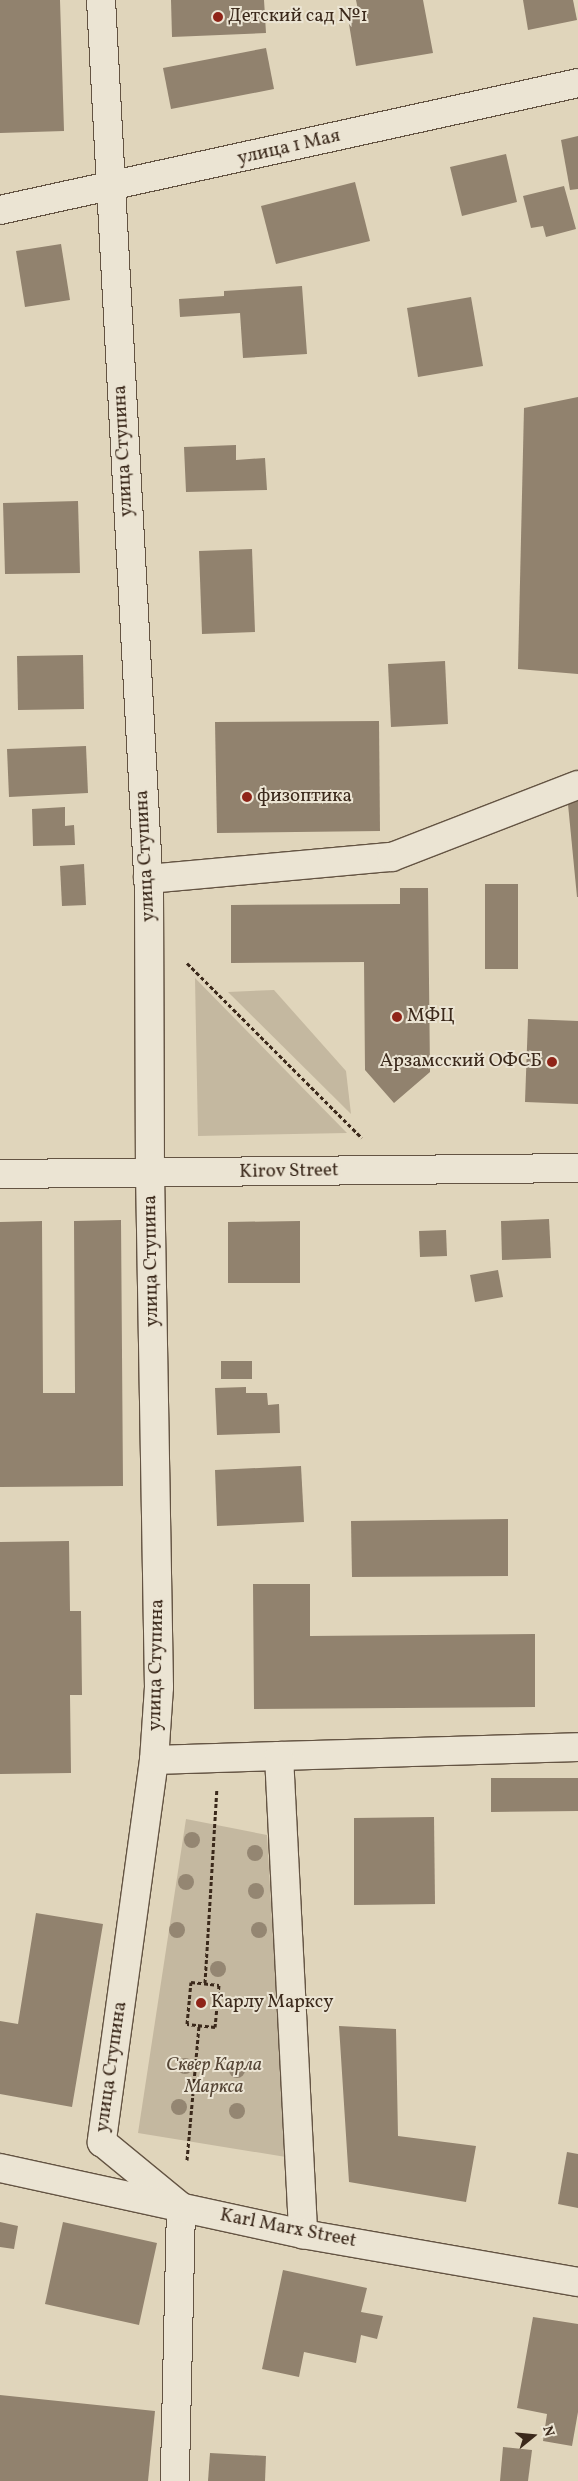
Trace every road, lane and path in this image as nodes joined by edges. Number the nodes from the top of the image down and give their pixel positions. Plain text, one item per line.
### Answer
1 (101, 0) edge
2 (578, 83) edge
3 (109, 187) junction
4 (0, 210) edge
5 (578, 785) edge
6 (148, 879) junction
7 (187, 963) dead end
8 (364, 1140) dead end
9 (578, 1168) edge
10 (150, 1172) junction
11 (0, 1174) edge
12 (578, 1747) edge
13 (279, 1756) junction
14 (219, 1758) junction
15 (154, 1760) junction
16 (205, 1984) junction
17 (199, 2025) junction
18 (187, 2160) dead end
19 (0, 2168) edge
20 (181, 2207) junction
21 (303, 2234) junction
22 (578, 2282) edge
23 (176, 2481) edge

1 - 3 street, улица Ступина
2 - 3 street, улица 1 Мая
3 - 4 street, улица 1 Мая
3 - 6 street, улица Ступина
5 - 6 street
6 - 10 street, улица Ступина
7 - 8 path
9 - 10 street, Kirov Street
10 - 11 street, Kirov Street
10 - 15 street, улица Ступина
12 - 13 street
13 - 14 street
13 - 21 street
14 - 15 street
14 - 16 path
15 - 20 street, улица Ступина
16 - 17 path
16 - 17 path
17 - 18 path
19 - 20 street, Karl Marx Street
20 - 21 street, Karl Marx Street
20 - 23 street
21 - 22 street, Karl Marx Street

